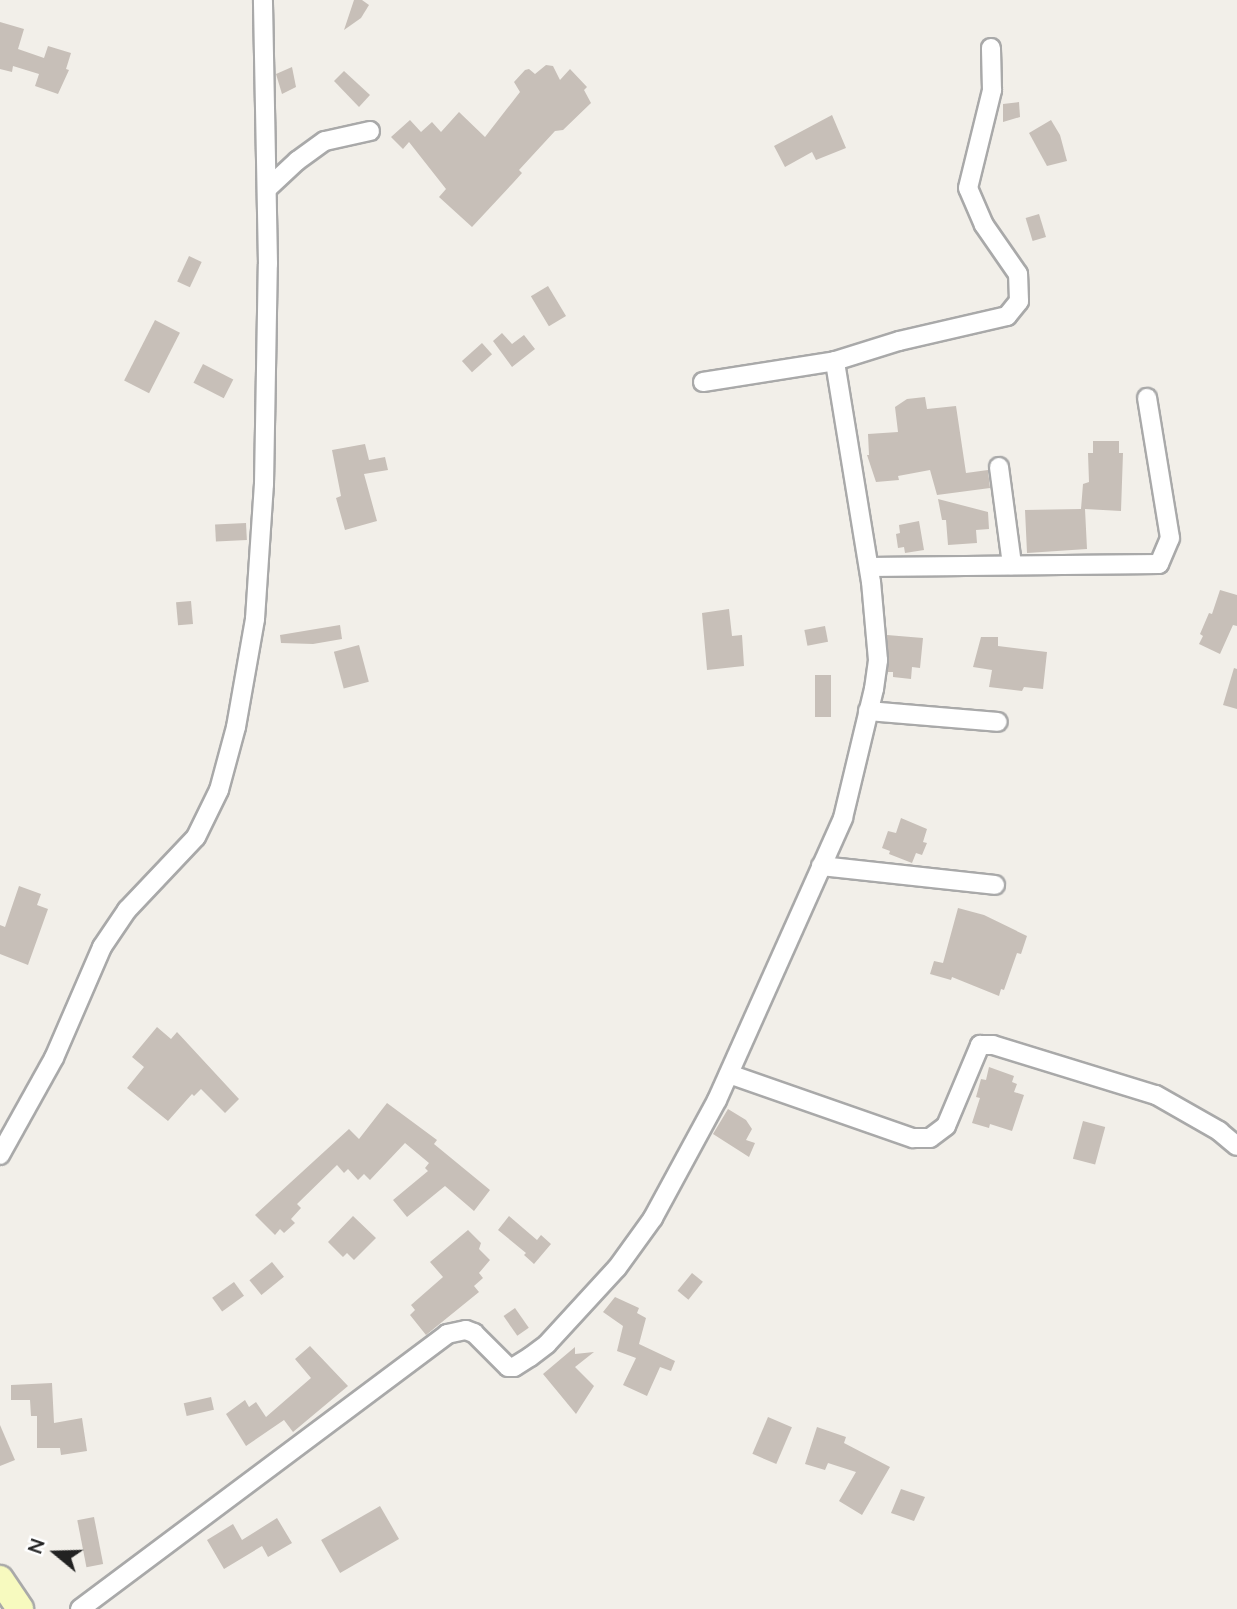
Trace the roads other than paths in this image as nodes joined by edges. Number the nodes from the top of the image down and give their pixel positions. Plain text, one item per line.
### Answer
1 (264, 0) edge
2 (991, 48) dead end
3 (370, 131) dead end
4 (267, 189) junction
5 (835, 361) junction
6 (703, 382) dead end
7 (1147, 398) dead end
8 (999, 467) dead end
9 (1012, 565) junction
10 (869, 567) junction
11 (868, 710) junction
12 (998, 723) dead end
13 (821, 866) junction
14 (995, 885) dead end
15 (729, 1074) junction
16 (1237, 1146) edge
17 (0, 1155) edge
18 (0, 1579) edge
19 (20, 1609) edge
20 (80, 1609) edge

1 - 4 street
2 - 5 street
3 - 4 street
4 - 17 street
5 - 6 street
5 - 10 street
7 - 9 street
8 - 9 street
9 - 10 street
10 - 11 street
11 - 12 street
11 - 13 street
13 - 14 street
13 - 15 street
15 - 16 street
15 - 20 street
18 - 19 street

